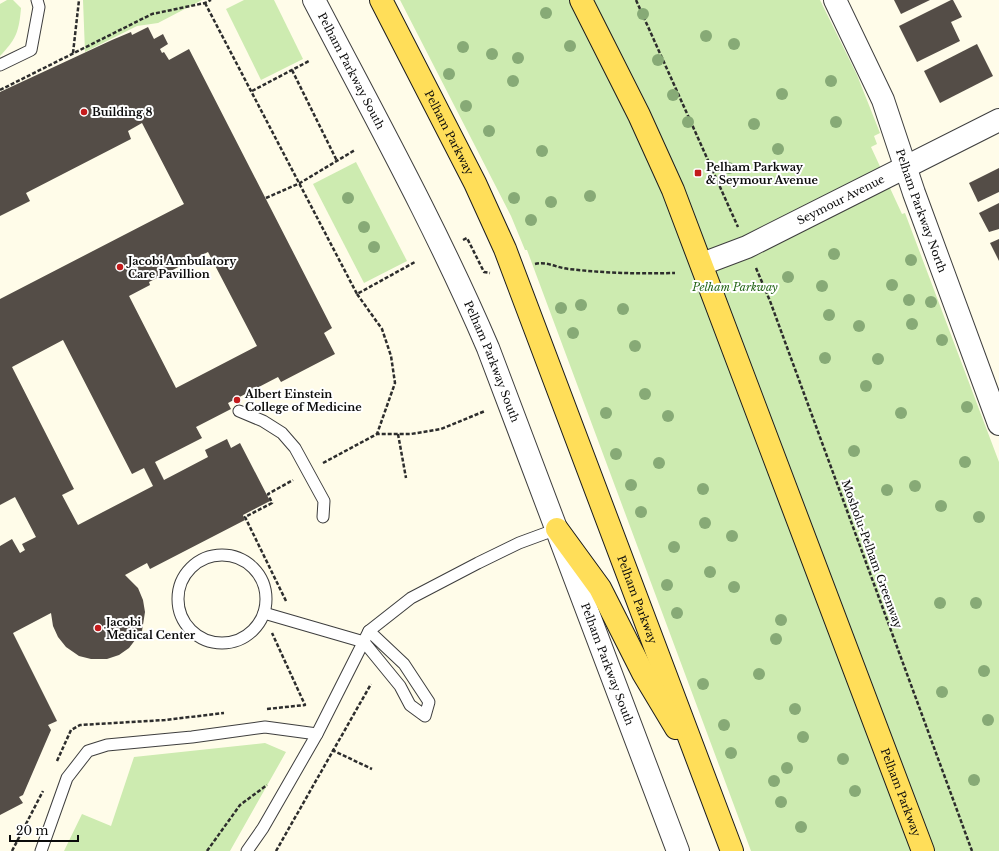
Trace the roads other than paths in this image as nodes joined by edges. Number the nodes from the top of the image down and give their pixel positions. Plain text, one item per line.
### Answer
1 (37, 0) edge
2 (314, 0) edge
3 (381, 0) edge
4 (581, 0) edge
5 (835, 0) edge
6 (0, 65) edge
7 (999, 120) edge
8 (905, 167) junction
9 (702, 264) junction
10 (239, 411) dead end
11 (999, 421) edge
12 (324, 517) dead end
13 (557, 528) junction
14 (264, 613) junction
15 (369, 631) junction
16 (364, 642) junction
17 (317, 734) junction
18 (702, 772) junction
19 (41, 851) edge
20 (247, 851) edge
21 (678, 851) edge
22 (732, 851) edge
23 (923, 851) edge

1 - 6 lane
2 - 13 street, Pelham Parkway South
3 - 18 main road, Pelham Parkway
4 - 9 main road, Pelham Parkway
5 - 8 street, Pelham Parkway North
7 - 8 street, Seymour Avenue
8 - 9 street, Seymour Avenue
8 - 11 street, Pelham Parkway North
9 - 23 main road, Pelham Parkway
10 - 12 lane
13 - 15 lane
13 - 18 main road
13 - 21 street, Pelham Parkway South
14 - 14 lane
14 - 16 lane
15 - 16 lane
15 - 16 lane
16 - 17 lane
17 - 19 lane
17 - 20 lane
18 - 22 main road, Pelham Parkway

